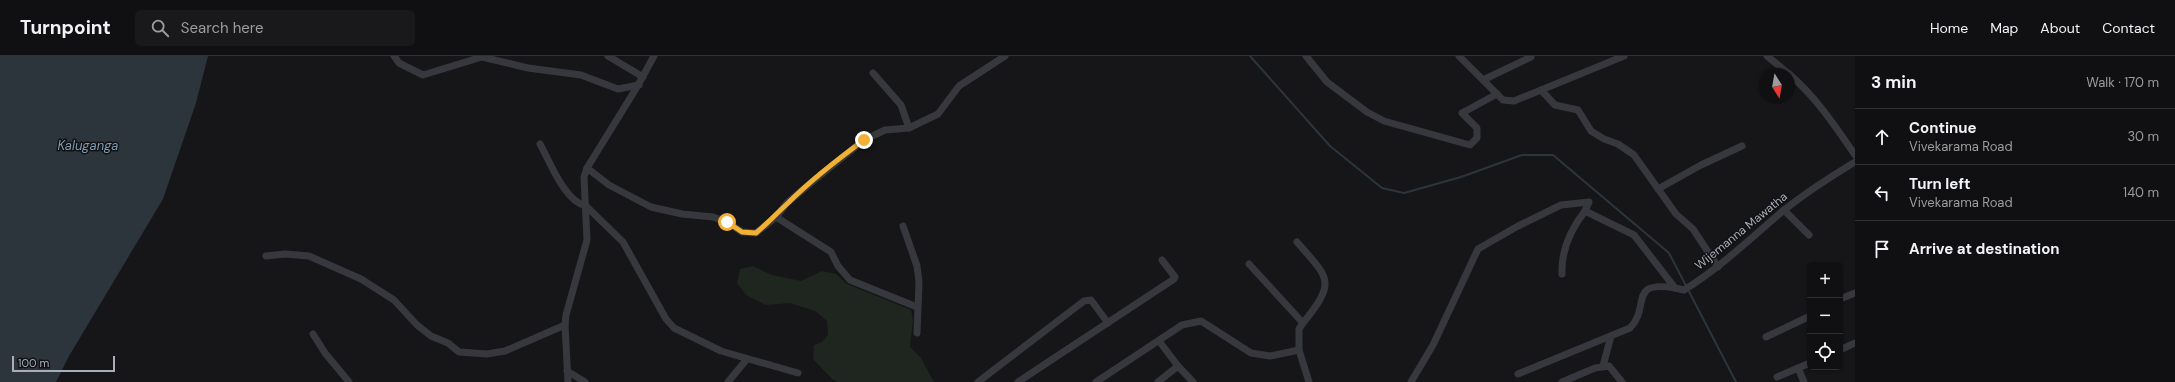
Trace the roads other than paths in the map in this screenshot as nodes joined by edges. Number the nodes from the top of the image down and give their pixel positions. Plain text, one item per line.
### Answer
1 (394, 56) edge
2 (608, 56) edge
3 (654, 56) edge
4 (1005, 56) edge
5 (1306, 56) edge
6 (1459, 56) edge
7 (1624, 56) edge
8 (1768, 56) edge
9 (1531, 57) dead end
10 (1782, 68) edge
11 (873, 73) dead end
12 (643, 77) junction
13 (1795, 79) edge
14 (1483, 80) junction
15 (639, 85) junction
16 (1541, 90) junction
17 (1497, 94) junction
18 (909, 128) junction
19 (540, 144) dead end
20 (1742, 146) dead end
21 (1855, 155) edge
22 (1855, 162) edge
23 (587, 168) junction
24 (1658, 188) junction
25 (586, 206) junction
26 (1784, 210) junction
27 (1585, 211) junction
28 (776, 217) junction
29 (903, 226) dead end
30 (1809, 236) dead end
31 (1297, 242) dead end
32 (266, 256) dead end
33 (1162, 260) dead end
34 (1249, 264) dead end
35 (1718, 267) junction
36 (1562, 274) dead end
37 (1675, 288) junction
38 (1855, 293) edge
39 (1842, 298) edge
40 (917, 307) junction
41 (1807, 317) edge
42 (1108, 323) junction
43 (1303, 323) junction
44 (565, 326) junction
45 (917, 333) dead end
46 (312, 334) dead end
47 (1610, 336) junction
48 (1766, 337) dead end
49 (1159, 341) junction
50 (1855, 343) edge
51 (1843, 349) edge
52 (1299, 350) junction
53 (747, 359) junction
54 (1807, 364) edge
55 (1178, 366) junction
56 (1603, 366) junction
57 (1798, 368) junction
58 (567, 371) junction
59 (798, 373) dead end
60 (1518, 374) dead end
61 (1777, 377) dead end
62 (349, 382) edge
63 (568, 382) edge
64 (585, 382) edge
65 (728, 382) edge
66 (978, 382) edge
67 (1018, 382) edge
68 (1096, 382) edge
69 (1158, 382) edge
70 (1193, 382) edge
71 (1309, 382) edge
72 (1411, 382) edge
73 (1562, 382) edge
74 (1622, 382) edge
75 (1804, 382) edge

1 - 15 street
2 - 12 street
3 - 12 street
4 - 18 street
5 - 17 street
6 - 14 street
7 - 16 street
8 - 10 street
9 - 14 street
11 - 18 street
12 - 15 street
13 - 21 street
14 - 17 street
15 - 23 street
16 - 17 street
16 - 24 street
18 - 28 street
19 - 25 street
20 - 24 street
22 - 26 street, Wijemanna Mawatha
23 - 25 street
23 - 28 street
24 - 35 street
25 - 44 street
25 - 53 street
26 - 30 street
26 - 35 street, Wijemanna Mawatha
27 - 36 street
27 - 37 street
27 - 72 street
28 - 40 street
29 - 40 street
31 - 43 street
32 - 44 street
33 - 42 street
34 - 43 street
35 - 37 street, Wijemanna Mawatha
37 - 47 street, Wijemanna Mawatha
38 - 39 street
40 - 45 street
41 - 48 street
42 - 66 street
42 - 67 street
43 - 52 street
44 - 58 street
46 - 62 street
47 - 56 street
47 - 60 street
49 - 52 street
49 - 55 street
49 - 68 street
50 - 51 street
52 - 71 street
53 - 59 street
53 - 65 street
54 - 57 street
55 - 69 street
55 - 70 street
56 - 73 street
56 - 74 street
57 - 61 street
57 - 75 street
58 - 63 street
58 - 64 street

